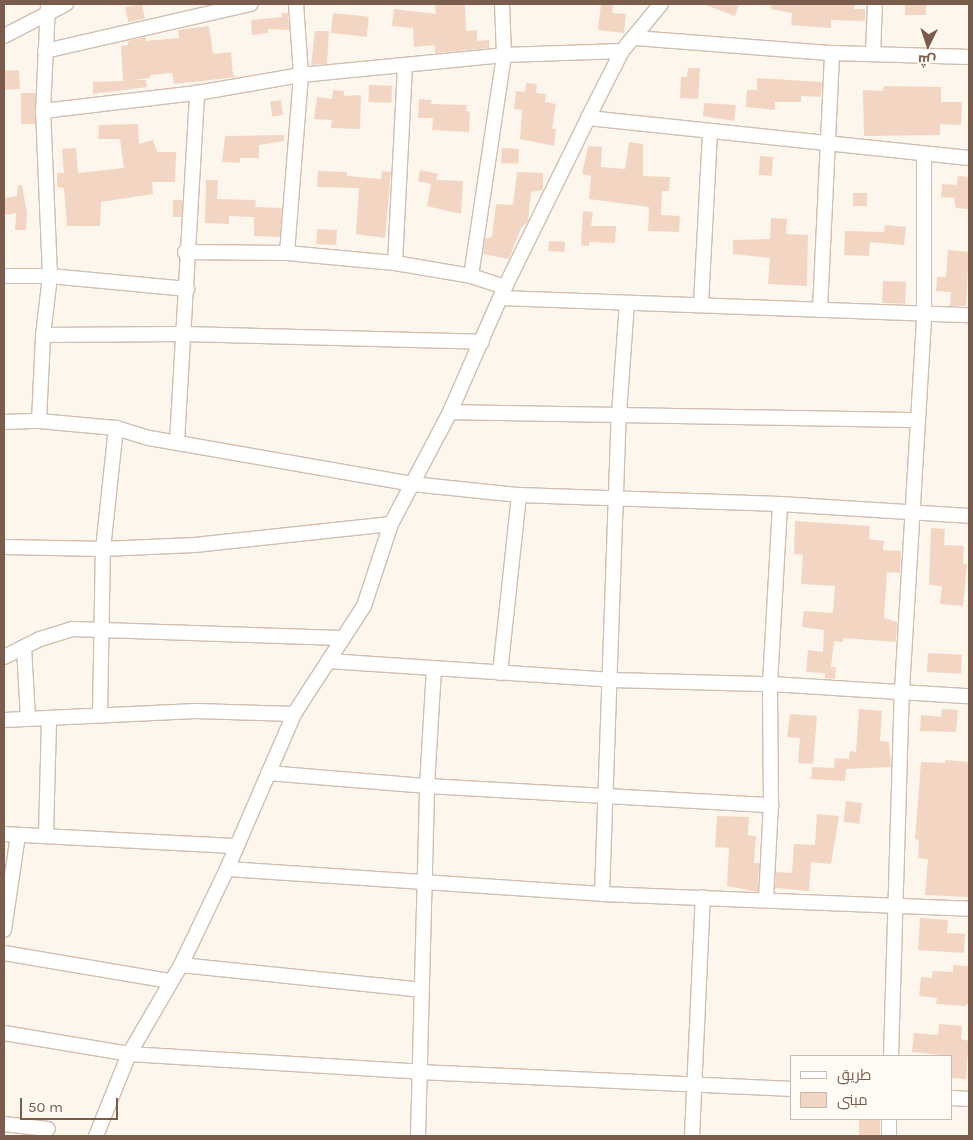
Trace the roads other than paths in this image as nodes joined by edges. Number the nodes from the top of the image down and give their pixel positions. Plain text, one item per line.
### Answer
1 (66, 4) edge
2 (251, 4) edge
3 (296, 4) edge
4 (502, 4) edge
5 (661, 4) edge
6 (875, 4) edge
7 (47, 8) edge
8 (4, 36) edge
9 (635, 38) junction
10 (45, 51) junction
11 (622, 51) junction
12 (832, 53) junction
13 (873, 53) junction
14 (504, 54) junction
15 (969, 57) edge
16 (405, 65) junction
17 (300, 75) junction
18 (197, 93) junction
19 (43, 111) junction
20 (588, 118) junction
21 (710, 131) junction
22 (828, 142) junction
23 (924, 154) junction
24 (969, 158) edge
25 (185, 252) junction
26 (287, 253) junction
27 (395, 263) junction
28 (4, 276) edge
29 (50, 276) junction
30 (471, 276) junction
31 (187, 289) junction
32 (503, 293) junction
33 (627, 303) junction
34 (701, 304) junction
35 (820, 310) junction
36 (924, 314) junction
37 (969, 315) edge
38 (183, 334) junction
39 (43, 335) junction
40 (482, 342) junction
41 (450, 412) junction
42 (619, 414) junction
43 (917, 420) junction
44 (39, 421) junction
45 (4, 422) edge
46 (116, 428) junction
47 (176, 442) junction
48 (412, 484) junction
49 (520, 495) junction
50 (618, 497) junction
51 (780, 504) junction
52 (914, 512) junction
53 (969, 516) edge
54 (391, 524) junction
55 (4, 546) edge
56 (103, 549) junction
57 (104, 630) junction
58 (341, 638) junction
59 (24, 647) junction
60 (4, 657) edge
61 (328, 661) junction
62 (434, 669) junction
63 (500, 673) junction
64 (612, 680) junction
65 (770, 684) junction
66 (902, 690) junction
67 (969, 696) edge
68 (294, 714) junction
69 (100, 715) junction
70 (50, 718) junction
71 (28, 719) junction
72 (4, 720) edge
73 (268, 772) junction
74 (427, 786) junction
75 (606, 794) junction
76 (771, 805) junction
77 (11, 834) edge
78 (46, 835) junction
79 (236, 846) junction
80 (227, 869) junction
81 (427, 882) junction
82 (602, 894) junction
83 (703, 897) junction
84 (766, 899) junction
85 (898, 904) junction
86 (969, 909) edge
87 (4, 930) edge
88 (4, 953) edge
89 (181, 965) junction
90 (169, 981) junction
91 (421, 990) junction
92 (4, 1034) edge
93 (129, 1054) junction
94 (891, 1055) edge
95 (420, 1072) junction
96 (696, 1085) junction
97 (790, 1089) edge
98 (953, 1098) edge
99 (969, 1099) edge
100 (889, 1120) edge
101 (4, 1124) edge
102 (48, 1128) dead end
103 (96, 1136) edge
104 (418, 1136) edge
105 (692, 1136) edge
106 (889, 1136) edge

1 - 7 street
2 - 10 street
3 - 17 street
4 - 14 street
5 - 9 street
6 - 13 street
7 - 8 street
7 - 10 street
9 - 11 street
9 - 12 street
10 - 19 street
11 - 14 street
11 - 20 street
12 - 13 street
12 - 22 street
13 - 15 street
14 - 16 street
14 - 30 street
16 - 17 street
16 - 27 street
17 - 18 street
17 - 26 street
18 - 19 street
18 - 25 street
19 - 29 street
20 - 21 street
20 - 32 street
21 - 22 street
21 - 34 street
22 - 23 street
22 - 35 street
23 - 24 street
23 - 36 street
25 - 26 street
25 - 31 street
26 - 27 street
27 - 30 street
28 - 29 street
29 - 31 street
29 - 39 street
30 - 32 street
31 - 38 street
32 - 33 street
32 - 40 street
33 - 34 street
33 - 42 street
34 - 35 street
35 - 36 street
36 - 37 street
36 - 43 street
38 - 39 street
38 - 40 street
38 - 47 street
39 - 44 street
40 - 41 street
41 - 42 street
41 - 48 street
42 - 43 street
42 - 50 street
43 - 52 street
44 - 45 street
44 - 46 street
46 - 47 street
46 - 56 street
47 - 48 street
48 - 49 street
48 - 54 street
49 - 50 street
49 - 63 street
50 - 51 street
50 - 64 street
51 - 52 street
51 - 65 street
52 - 53 street
52 - 66 street
54 - 56 street
54 - 58 street
55 - 56 street
56 - 57 street
57 - 58 street
57 - 59 street
57 - 69 street
58 - 61 street
59 - 60 street
59 - 71 street
61 - 62 street
61 - 68 street
62 - 63 street
62 - 74 street
63 - 64 street
64 - 65 street
64 - 75 street
65 - 66 street
65 - 76 street
66 - 67 street
66 - 85 street
68 - 69 street
68 - 73 street
69 - 70 street
70 - 71 street
70 - 78 street
71 - 72 street
73 - 74 street
73 - 79 street
74 - 75 street
74 - 81 street
75 - 76 street
75 - 82 street
76 - 84 street
77 - 78 street
77 - 87 street
78 - 79 street
79 - 80 street
80 - 81 street
80 - 89 street
81 - 82 street
81 - 91 street
82 - 83 street
83 - 84 street
83 - 96 street
84 - 85 street
85 - 86 street
85 - 94 street
88 - 90 street
89 - 90 street
89 - 91 street
90 - 93 street
91 - 95 street
92 - 93 street
93 - 95 street
93 - 103 street
95 - 96 street
95 - 104 street
96 - 97 street
96 - 105 street
98 - 99 street
100 - 106 street
101 - 102 street

